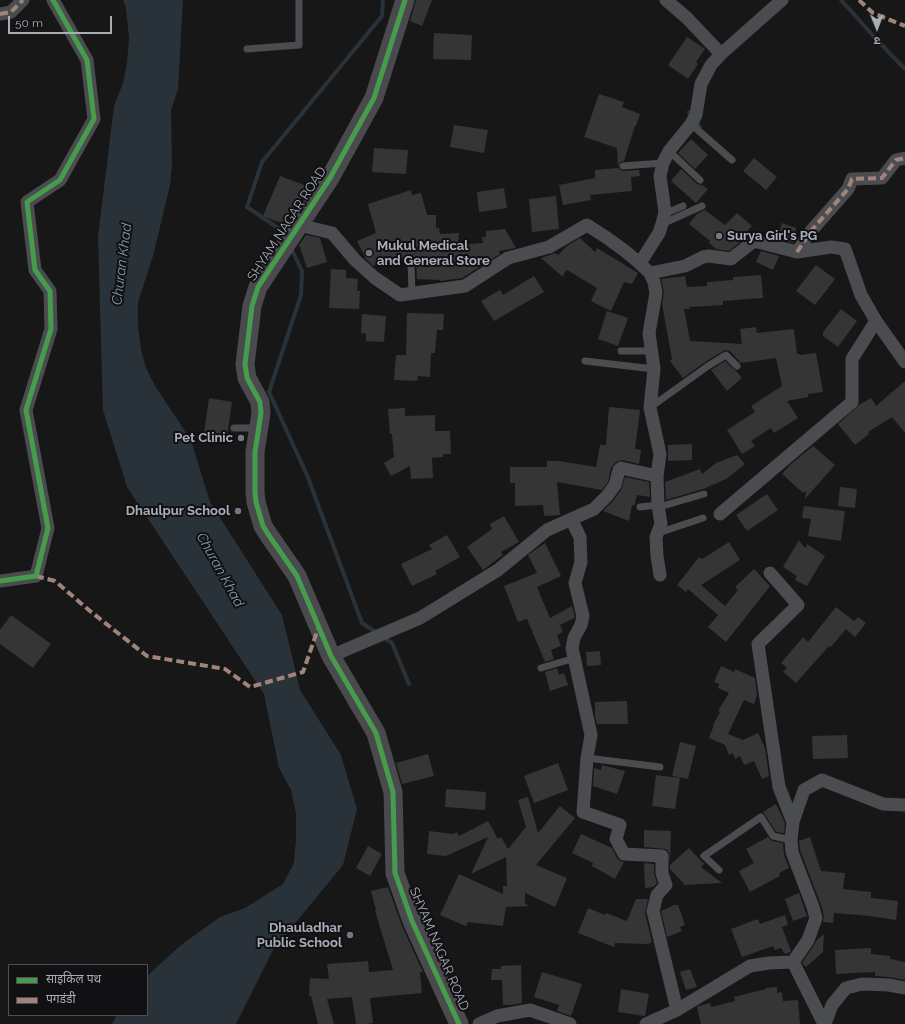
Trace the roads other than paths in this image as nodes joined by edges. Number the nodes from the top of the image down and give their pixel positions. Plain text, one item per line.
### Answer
1 (23, 0) edge
2 (53, 0) edge
3 (299, 0) edge
4 (405, 0) edge
5 (666, 0) edge
6 (782, 0) edge
7 (0, 14) edge
8 (247, 49) dead end
9 (721, 54) junction
10 (691, 124) junction
11 (669, 151) junction
12 (905, 158) edge
13 (732, 160) dead end
14 (663, 163) junction
15 (623, 166) dead end
16 (700, 180) dead end
17 (683, 206) dead end
18 (702, 206) dead end
19 (663, 219) junction
20 (299, 225) junction
21 (797, 252) junction
22 (412, 263) dead end
23 (640, 263) junction
24 (650, 273) junction
25 (412, 293) junction
26 (876, 322) junction
27 (621, 351) dead end
28 (651, 351) junction
29 (585, 361) dead end
30 (905, 362) edge
31 (737, 366) dead end
32 (654, 369) junction
33 (650, 404) junction
34 (234, 428) dead end
35 (259, 428) junction
36 (657, 476) junction
37 (704, 494) dead end
38 (658, 506) junction
39 (640, 507) dead end
40 (720, 514) dead end
41 (703, 518) dead end
42 (571, 519) junction
43 (657, 533) junction
44 (770, 574) dead end
45 (660, 575) dead end
46 (0, 581) edge
47 (331, 656) junction
48 (575, 658) junction
49 (541, 668) dead end
50 (587, 758) junction
51 (660, 767) dead end
52 (905, 805) edge
53 (793, 822) junction
54 (790, 840) junction
55 (719, 870) dead end
56 (793, 962) junction
57 (905, 988) edge
58 (676, 1010) junction
59 (460, 1024) edge
60 (479, 1024) edge
61 (570, 1024) edge
62 (646, 1024) edge
63 (824, 1024) edge

1 - 7 street
2 - 46 street
3 - 8 lane
4 - 20 street, SHYAM NAGAR ROAD
5 - 9 street
6 - 9 street
9 - 10 street
10 - 11 street
10 - 13 lane
11 - 14 street
11 - 16 lane
12 - 21 street
14 - 15 lane
14 - 19 street
17 - 19 lane
18 - 19 lane
19 - 23 street
20 - 25 street
20 - 35 street, SHYAM NAGAR ROAD
21 - 24 street
21 - 26 street
22 - 25 lane
23 - 24 street
23 - 25 street
24 - 28 street
26 - 30 street
26 - 40 street
27 - 28 lane
28 - 32 street
29 - 32 lane
31 - 33 lane
32 - 33 street
33 - 36 street
34 - 35 lane
35 - 47 street, SHYAM NAGAR ROAD
36 - 38 street
36 - 42 street
37 - 38 lane
38 - 39 lane
38 - 43 street
41 - 43 lane
42 - 47 street
42 - 48 street
43 - 45 street
44 - 53 street
47 - 59 street, SHYAM NAGAR ROAD
48 - 49 lane
48 - 50 street
50 - 51 lane
50 - 58 street
52 - 53 street
53 - 54 street
54 - 55 lane
54 - 56 street
56 - 58 street
56 - 63 street
57 - 63 street
58 - 62 street
60 - 61 street

